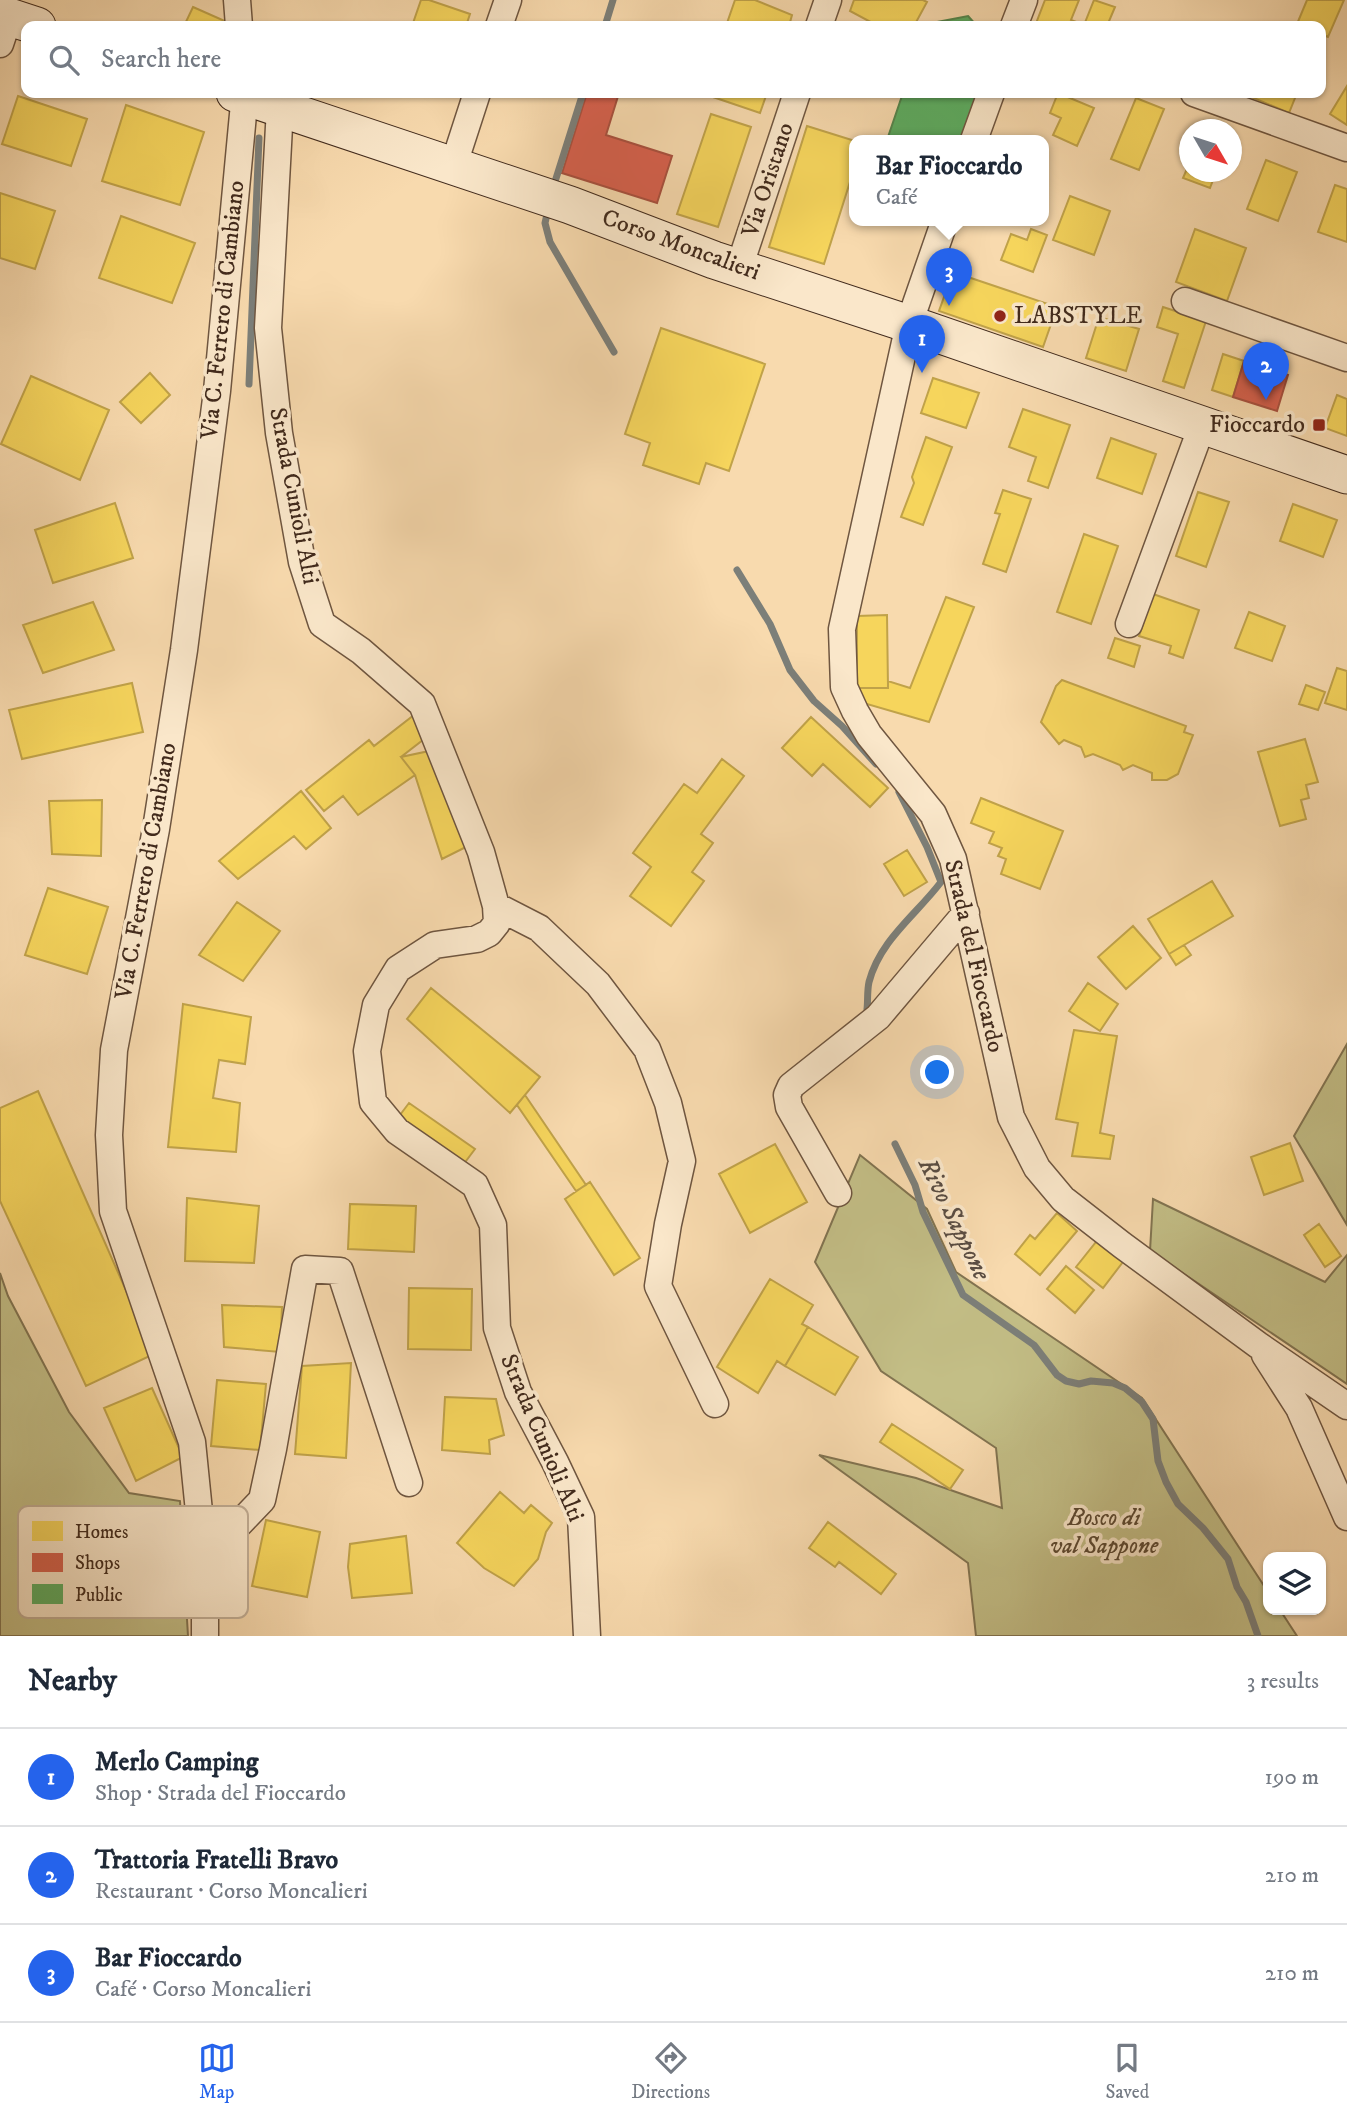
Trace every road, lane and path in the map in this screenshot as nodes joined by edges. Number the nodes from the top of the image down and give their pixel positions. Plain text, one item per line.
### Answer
1 (237, 0) edge
2 (508, 0) edge
3 (828, 0) edge
4 (1024, 0) edge
5 (239, 21) edge
6 (501, 21) edge
7 (821, 21) edge
8 (1016, 21) edge
9 (242, 98) edge
10 (253, 98) edge
11 (475, 98) edge
12 (795, 98) edge
13 (989, 98) edge
14 (1208, 98) edge
15 (280, 108) junction
16 (976, 135) edge
17 (1347, 148) edge
18 (453, 167) junction
19 (943, 226) edge
20 (739, 268) junction
21 (1185, 301) dead end
22 (909, 324) junction
23 (1347, 358) edge
24 (1202, 426) junction
25 (1347, 475) edge
26 (1129, 624) dead end
27 (496, 906) junction
28 (966, 913) junction
29 (838, 1193) dead end
30 (1258, 1345) junction
31 (715, 1404) dead end
32 (1347, 1406) edge
33 (409, 1483) dead end
34 (198, 1506) edge
35 (248, 1515) edge
36 (1347, 1517) edge
37 (205, 1618) edge
38 (205, 1636) edge
39 (587, 1636) edge

1 - 5 street
2 - 6 street
3 - 7 street
4 - 8 street
9 - 34 street, Via C. Ferrero di Cambiano
10 - 15 main road, Corso Moncalieri
11 - 18 street
12 - 20 street, Via Oristano
13 - 16 street
14 - 17 street
15 - 18 main road, Corso Moncalieri
15 - 27 street, Strada Cunioli Alti
18 - 20 main road, Corso Moncalieri
19 - 22 street
20 - 22 main road, Corso Moncalieri
21 - 23 street
22 - 24 main road, Corso Moncalieri
22 - 28 street, Strada del Fioccardo
24 - 25 main road, Corso Moncalieri
24 - 26 street
27 - 31 street
27 - 39 street, Strada Cunioli Alti
28 - 29 street
28 - 30 street, Strada del Fioccardo
30 - 32 street, Strada del Fioccardo
30 - 36 street, Strada del Fioccardo
33 - 35 street
37 - 38 street, Via C. Ferrero di Cambiano

